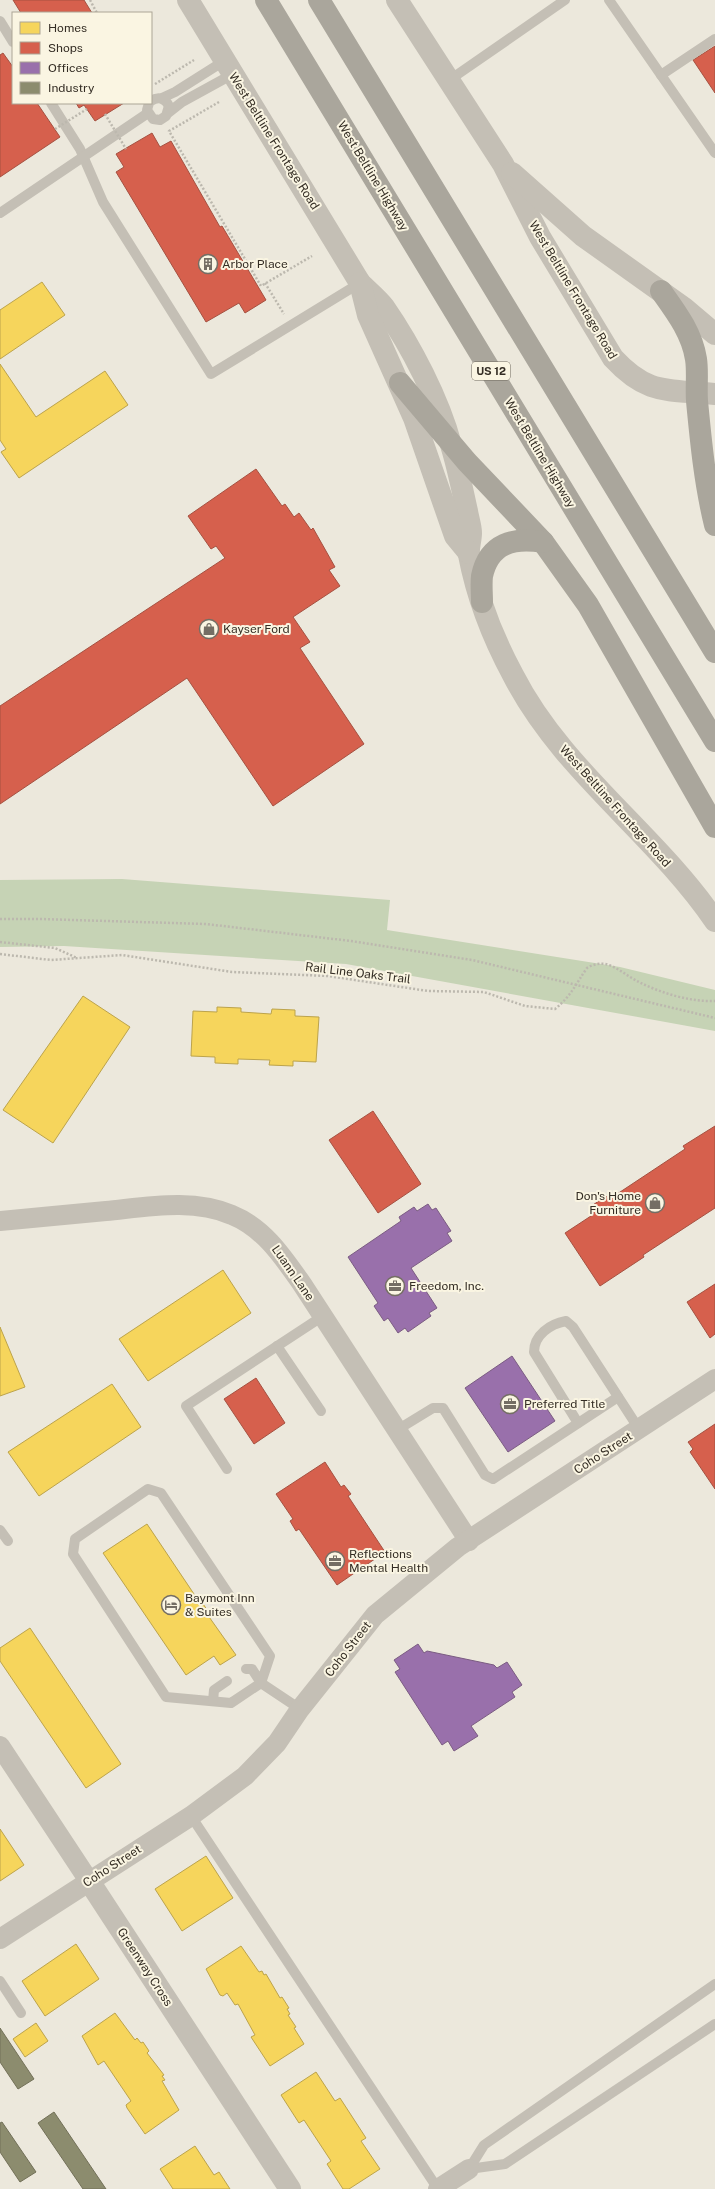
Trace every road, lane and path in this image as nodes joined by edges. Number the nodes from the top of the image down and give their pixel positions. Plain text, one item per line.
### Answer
1 (90, 0) edge
2 (188, 0) edge
3 (266, 0) edge
4 (319, 0) edge
5 (397, 0) edge
6 (565, 0) edge
7 (609, 0) edge
8 (97, 12) edge
9 (0, 22) edge
10 (715, 38) edge
11 (12, 40) edge
12 (194, 60) dead end
13 (228, 68) junction
14 (661, 75) junction
15 (448, 81) junction
16 (152, 86) edge
17 (162, 98) junction
18 (152, 100) edge
19 (219, 102) dead end
20 (52, 104) edge
21 (149, 108) edge
22 (87, 109) dead end
23 (168, 113) junction
24 (106, 114) dead end
25 (64, 124) junction
26 (55, 129) dead end
27 (117, 134) junction
28 (126, 148) dead end
29 (715, 153) edge
30 (83, 156) junction
31 (502, 164) junction
32 (0, 213) edge
33 (312, 256) dead end
34 (265, 283) junction
35 (360, 283) junction
36 (661, 291) junction
37 (291, 325) junction
38 (715, 334) edge
39 (400, 383) junction
40 (706, 393) edge
41 (451, 443) junction
42 (715, 447) edge
43 (708, 494) junction
44 (715, 525) edge
45 (543, 542) junction
46 (469, 553) junction
47 (482, 602) junction
48 (715, 652) edge
49 (715, 741) edge
50 (715, 827) edge
51 (0, 919) edge
52 (715, 921) edge
53 (0, 942) edge
54 (0, 954) edge
55 (78, 958) junction
56 (577, 986) junction
57 (715, 1001) edge
58 (715, 1018) edge
59 (0, 1221) edge
60 (323, 1316) junction
61 (277, 1346) junction
62 (715, 1379) edge
63 (618, 1398) junction
64 (321, 1411) dead end
65 (578, 1422) junction
66 (639, 1429) junction
67 (397, 1430) junction
68 (227, 1469) dead end
69 (0, 1530) edge
70 (8, 1541) dead end
71 (469, 1541) junction
72 (246, 1669) dead end
73 (227, 1681) dead end
74 (261, 1683) junction
75 (213, 1701) junction
76 (300, 1709) junction
77 (0, 1746) edge
78 (191, 1816) junction
79 (89, 1881) junction
80 (0, 1939) edge
81 (0, 1980) edge
82 (715, 1984) edge
83 (21, 2013) dead end
84 (715, 2024) edge
85 (469, 2169) junction
86 (290, 2189) edge
87 (438, 2189) edge

1 - 8 path
2 - 13 street, West Beltline Frontage Road
3 - 49 highway, West Beltline Highway / US 12
4 - 48 highway
5 - 15 street, West Beltline Frontage Road
6 - 15 lane
7 - 14 lane
9 - 11 lane
10 - 14 lane
12 - 16 path
13 - 17 lane
13 - 23 lane
13 - 35 street, West Beltline Frontage Road
14 - 29 lane
15 - 31 street, West Beltline Frontage Road
17 - 18 lane
17 - 23 lane
19 - 34 path
20 - 25 lane
21 - 23 lane
21 - 27 lane
22 - 25 path, bridge
24 - 27 path, bridge
25 - 26 path, bridge
25 - 30 lane
27 - 28 path, bridge
27 - 30 lane
30 - 32 lane
30 - 37 lane
31 - 36 street, West Beltline Frontage Road
31 - 40 street, West Beltline Frontage Road
33 - 34 path
34 - 37 path
35 - 37 lane
35 - 39 street, West Beltline Frontage Road
35 - 41 street, West Beltline Frontage Road
36 - 38 street, West Beltline Frontage Road
36 - 40 highway
39 - 41 highway
39 - 46 street, West Beltline Frontage Road
40 - 43 highway
41 - 45 highway
41 - 46 street, West Beltline Frontage Road
42 - 43 highway
43 - 44 highway
45 - 47 highway
45 - 50 highway
46 - 47 street, West Beltline Frontage Road
47 - 52 street, West Beltline Frontage Road
51 - 56 path
53 - 55 path, Rail Line Oaks Trail
54 - 55 path, Rail Line Oaks Trail
55 - 56 path, Rail Line Oaks Trail
56 - 57 path
56 - 58 path
59 - 60 street, Luann Lane
60 - 61 lane
60 - 67 street, Luann Lane
61 - 64 lane
61 - 68 lane
62 - 66 street, Coho Street
63 - 65 lane
63 - 65 lane
63 - 66 lane
65 - 67 lane
66 - 71 street, Coho Street
67 - 71 street, Luann Lane
69 - 70 lane
71 - 76 street, Coho Street
72 - 74 lane
73 - 75 lane
74 - 75 lane
74 - 75 lane
74 - 76 lane
76 - 78 street, Coho Street
77 - 79 street, Greenway Cross
78 - 79 street, Coho Street
78 - 87 lane
79 - 80 street, Coho Street
79 - 86 street, Greenway Cross
81 - 83 lane
82 - 85 lane
84 - 85 lane
85 - 87 street

